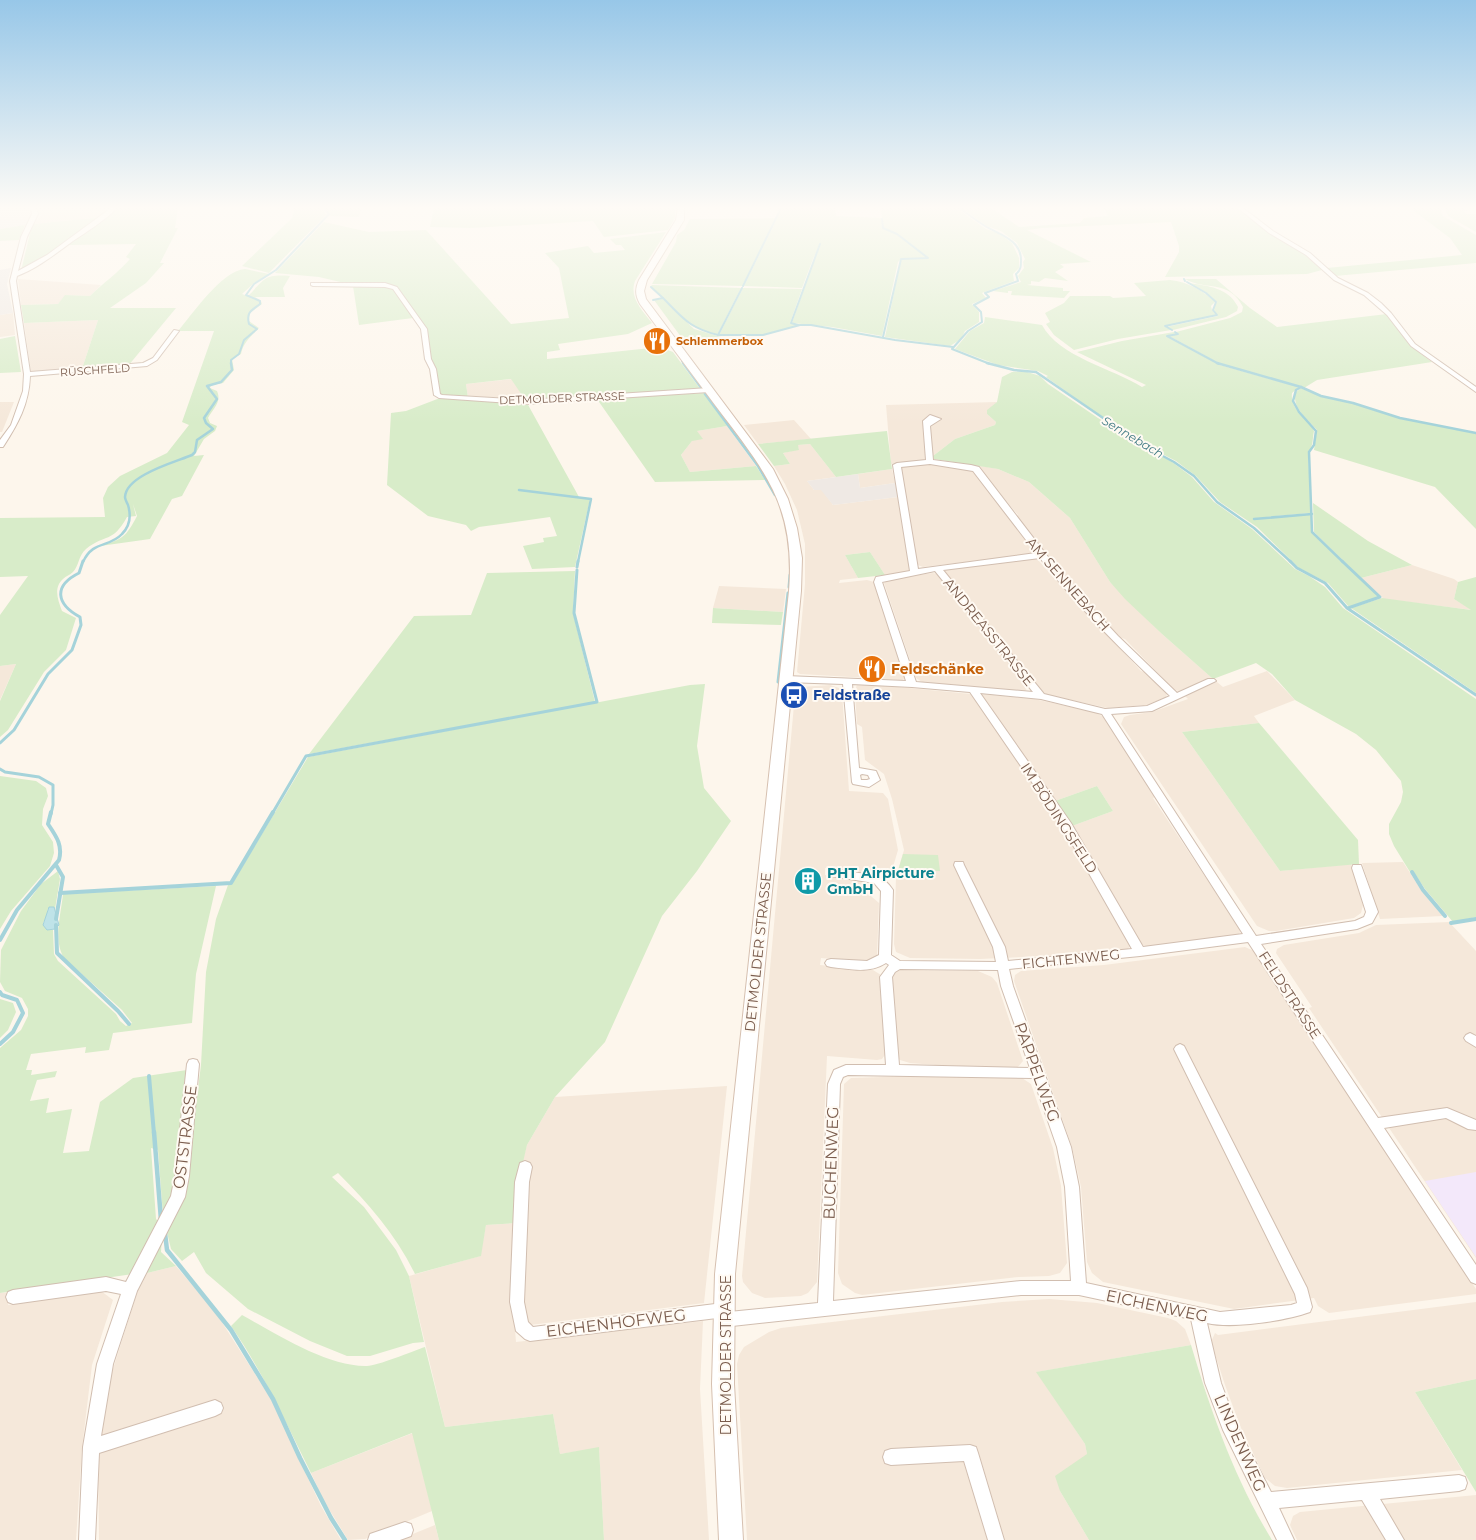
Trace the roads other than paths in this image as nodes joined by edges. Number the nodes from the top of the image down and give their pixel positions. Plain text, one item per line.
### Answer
1 (14, 280) edge
2 (643, 280) edge
3 (1339, 280) edge
4 (313, 284) dead end
5 (176, 331) dead end
6 (27, 374) junction
7 (709, 390) junction
8 (1476, 390) edge
9 (927, 425) dead end
10 (0, 445) edge
11 (930, 462) junction
12 (1041, 555) junction
13 (937, 568) junction
14 (914, 572) junction
15 (786, 679) junction
16 (847, 681) junction
17 (1211, 681) dead end
18 (912, 684) junction
19 (972, 689) junction
20 (1041, 696) junction
21 (1174, 696) junction
22 (1105, 712) junction
23 (855, 774) dead end
24 (959, 865) dead end
25 (1357, 868) dead end
26 (835, 873) dead end
27 (1253, 939) junction
28 (1140, 952) junction
29 (891, 961) junction
30 (830, 963) dead end
31 (1001, 966) junction
32 (1180, 1049) dead end
33 (193, 1064) dead end
34 (893, 1070) junction
35 (1038, 1073) junction
36 (1375, 1124) junction
37 (1476, 1125) edge
38 (525, 1168) dead end
39 (1476, 1277) edge
40 (1079, 1288) junction
41 (130, 1289) junction
42 (13, 1297) dead end
43 (825, 1309) junction
44 (1197, 1314) junction
45 (723, 1315) junction
46 (215, 1408) dead end
47 (91, 1447) junction
48 (891, 1457) dead end
49 (1459, 1483) dead end
50 (1366, 1492) junction
51 (1266, 1502) junction
52 (405, 1530) dead end
53 (88, 1540) edge
54 (376, 1540) edge
55 (731, 1540) edge
56 (996, 1540) edge
57 (1286, 1540) edge
58 (1396, 1540) edge

1 - 6 street
2 - 7 main road, DETMOLDER STRASSE
3 - 8 street
4 - 7 street, DETMOLDER STRASSE
5 - 6 street, RÜSCHFELD
6 - 10 street
7 - 15 main road, DETMOLDER STRASSE
9 - 11 street
11 - 12 street, AM SENNEBACH
11 - 14 street, AM SENNEBACH
12 - 13 street, ANDREASSTRASSE
12 - 21 street, AM SENNEBACH
13 - 14 street, ANDREASSTRASSE
13 - 20 street, ANDREASSTRASSE
14 - 18 street
15 - 16 street
15 - 45 main road, DETMOLDER STRASSE
16 - 18 street
16 - 23 street
17 - 21 street
18 - 19 street
19 - 20 street
19 - 28 street, IM BÖDINGSFELD
20 - 22 street
21 - 22 street
22 - 27 street, FELDSTRASSE
24 - 31 street, PAPPELWEG
25 - 27 street, FICHTENWEG
26 - 29 street
27 - 28 street, FICHTENWEG
27 - 36 street, FELDSTRASSE
28 - 31 street, FICHTENWEG
29 - 30 street, FICHTENWEG
29 - 31 street, FICHTENWEG
29 - 34 street
31 - 35 street, PAPPELWEG
32 - 44 street, EICHENWEG
33 - 41 street, OSTSTRASSE
34 - 35 street, BUCHENWEG
34 - 43 street, BUCHENWEG
35 - 40 street, PAPPELWEG
36 - 37 street
36 - 39 street, FELDSTRASSE
38 - 45 street, EICHENHOFWEG
40 - 43 street, EICHENWEG
40 - 44 street, EICHENWEG
41 - 42 street
41 - 47 street, OSTSTRASSE
43 - 45 street, EICHENWEG
44 - 51 street, LINDENWEG
45 - 55 main road, DETMOLDER STRASSE
46 - 47 street
47 - 53 street, OSTSTRASSE
48 - 56 street
49 - 50 street
50 - 51 street
50 - 58 street
51 - 57 street, LINDENWEG
52 - 54 street

